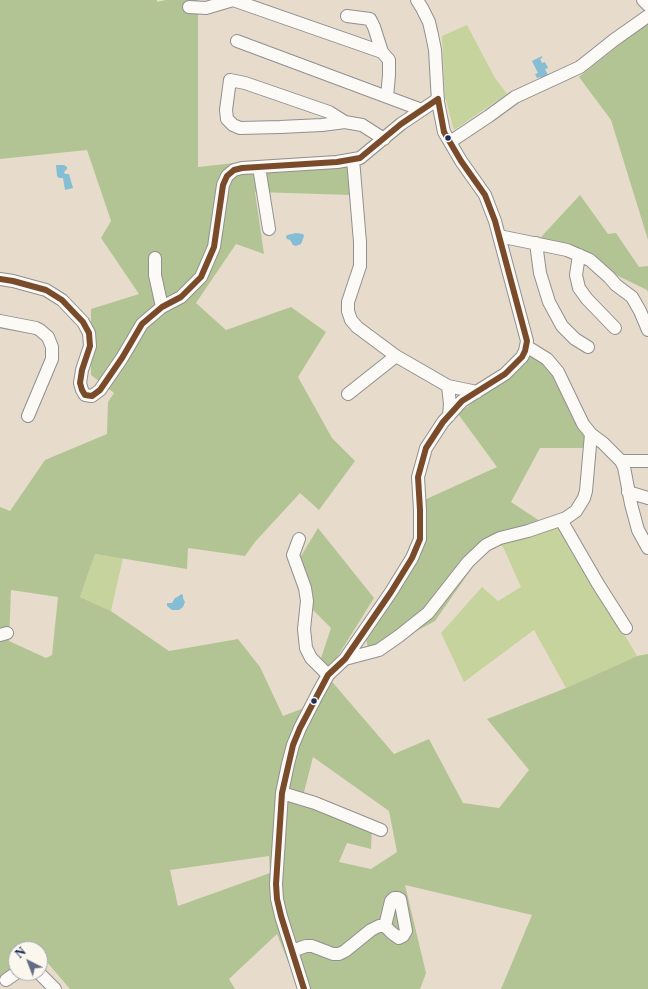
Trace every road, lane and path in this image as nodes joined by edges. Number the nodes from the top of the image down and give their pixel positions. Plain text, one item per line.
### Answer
1 (417, 0) edge
2 (643, 0) edge
3 (648, 5) edge
4 (189, 7) dead end
5 (347, 16) dead end
6 (648, 16) edge
7 (237, 41) dead end
8 (382, 52) junction
9 (387, 97) junction
10 (438, 99) junction
11 (422, 110) junction
12 (345, 122) junction
13 (384, 139) junction
14 (450, 142) junction
15 (353, 159) junction
16 (259, 167) junction
17 (270, 230) dead end
18 (499, 236) junction
19 (536, 243) junction
20 (579, 255) junction
21 (155, 258) dead end
22 (0, 279) edge
23 (162, 307) junction
24 (0, 321) edge
25 (615, 328) dead end
26 (648, 330) edge
27 (526, 346) junction
28 (588, 347) dead end
29 (396, 356) junction
30 (448, 386) junction
31 (477, 392) junction
32 (348, 394) dead end
33 (28, 416) dead end
34 (449, 416) junction
35 (591, 434) junction
36 (621, 461) junction
37 (648, 461) edge
38 (628, 492) junction
39 (648, 498) edge
40 (561, 520) junction
41 (299, 539) dead end
42 (648, 548) edge
43 (626, 628) dead end
44 (345, 659) junction
45 (328, 675) junction
46 (282, 793) junction
47 (381, 830) dead end
48 (385, 926) dead end
49 (292, 951) junction
50 (47, 981) edge
51 (306, 987) edge
52 (55, 989) edge

1 - 10 street
2 - 3 street
4 - 8 street
5 - 8 street
6 - 14 street
7 - 9 street
8 - 9 street
9 - 11 street
10 - 11 street
10 - 14 street
11 - 13 street
12 - 12 street
12 - 13 street
13 - 15 street
14 - 18 street
15 - 16 street
15 - 29 street
16 - 17 street
16 - 23 street
18 - 19 street
18 - 27 street
19 - 20 street
19 - 28 street
20 - 25 street
20 - 26 street
21 - 23 street
22 - 23 street
24 - 33 street
27 - 31 street
27 - 35 street
29 - 30 street
29 - 32 street
30 - 31 street
30 - 34 street
31 - 34 street
34 - 44 street
35 - 36 street
35 - 40 street
36 - 37 street
36 - 38 street
38 - 39 street
38 - 42 street
40 - 43 street
40 - 44 street
41 - 45 street
44 - 45 street
45 - 46 street
46 - 47 street
46 - 49 street
48 - 49 street
49 - 51 street
50 - 52 street

